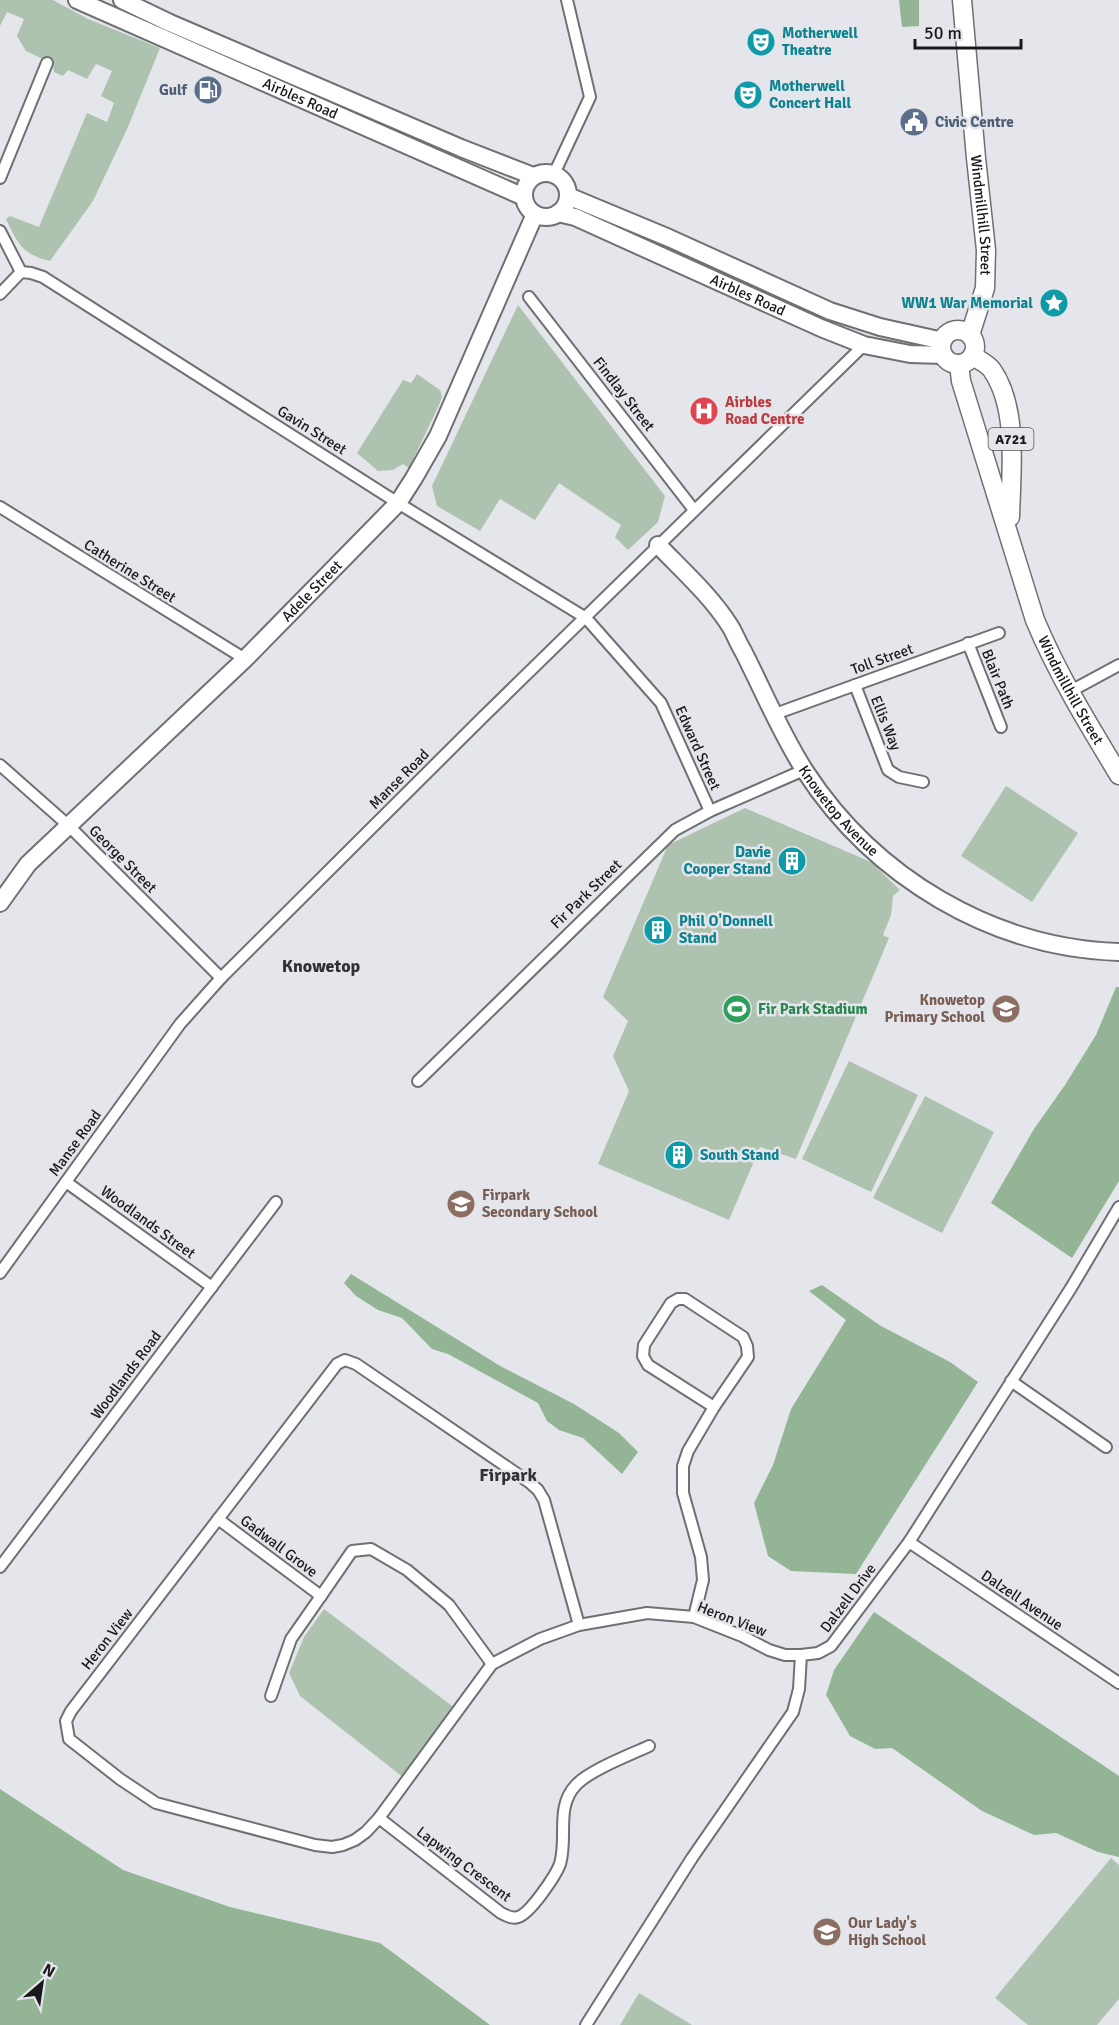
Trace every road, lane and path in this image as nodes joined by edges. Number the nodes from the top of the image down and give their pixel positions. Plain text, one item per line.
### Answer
1 (77, 0) edge
2 (122, 0) edge
3 (567, 0) edge
4 (962, 0) edge
5 (47, 63) dead end
6 (554, 174) junction
7 (533, 176) junction
8 (0, 178) edge
9 (568, 196) junction
10 (524, 197) junction
11 (558, 213) junction
12 (535, 214) junction
13 (0, 231) edge
14 (21, 272) junction
15 (0, 294) edge
16 (530, 297) dead end
17 (864, 345) junction
18 (957, 347) junction
19 (398, 502) junction
20 (0, 507) edge
21 (694, 510) junction
22 (1010, 535) junction
23 (658, 545) junction
24 (586, 618) junction
25 (999, 633) dead end
26 (968, 643) junction
27 (245, 659) junction
28 (1119, 665) edge
29 (855, 685) junction
30 (1069, 692) junction
31 (775, 714) junction
32 (1001, 727) dead end
33 (0, 765) edge
34 (804, 770) junction
35 (1119, 775) edge
36 (923, 782) dead end
37 (710, 811) junction
38 (69, 826) junction
39 (0, 903) edge
40 (1119, 952) edge
41 (221, 978) junction
42 (418, 1081) dead end
43 (66, 1182) junction
44 (276, 1202) dead end
45 (1119, 1207) edge
46 (0, 1274) edge
47 (212, 1287) junction
48 (1011, 1381) junction
49 (714, 1407) junction
50 (1106, 1447) dead end
51 (218, 1519) junction
52 (909, 1542) junction
53 (0, 1567) edge
54 (321, 1596) junction
55 (694, 1617) junction
56 (579, 1625) junction
57 (801, 1655) junction
58 (492, 1664) junction
59 (1119, 1683) edge
60 (271, 1696) dead end
61 (649, 1746) dead end
62 (379, 1818) junction
63 (586, 2025) edge

1 - 10 main road, Airbles Road
2 - 7 main road, Airbles Road
3 - 6 street
4 - 18 main road, Windmillhill Street / A721
5 - 8 street
6 - 7 main road, Airbles Road
6 - 9 main road
7 - 10 main road
9 - 11 main road
9 - 18 main road, Airbles Road
10 - 12 main road
11 - 12 main road, Airbles Road
11 - 17 main road, Airbles Road
12 - 19 main road, Adele Street
13 - 14 street
14 - 15 street
14 - 19 street, Gavin Street
16 - 21 street, Findlay Street
17 - 18 main road, Airbles Road
17 - 21 street, Manse Road
18 - 22 main road, Windmillhill Street / A721
18 - 22 main road, Windmillhill Street / A721
19 - 24 street, Gavin Street
19 - 27 main road, Adele Street
20 - 27 street, Catherine Street
21 - 23 street, Manse Road
22 - 30 main road, Windmillhill Street / A721
23 - 24 street, Manse Road
23 - 31 main road, Knowetop Avenue
24 - 37 street, Edward Street
24 - 41 street, Manse Road
25 - 26 street, Toll Street
26 - 29 street, Toll Street
26 - 32 street, Blair Path
27 - 38 main road, Adele Street
28 - 30 street
29 - 31 street, Toll Street
29 - 36 street, Ellis Way
30 - 35 main road, Windmillhill Street / A721
31 - 34 main road, Knowetop Avenue
33 - 38 street, George Street
34 - 37 street, Fir Park Street
34 - 40 main road, Knowetop Avenue
37 - 42 street, Fir Park Street
38 - 39 main road, Adele Street
38 - 41 street, George Street
41 - 43 street, Manse Road
43 - 46 street, Manse Road
43 - 47 street, Woodlands Street
44 - 47 street, Woodlands Road
45 - 48 street, Dalzell Drive
47 - 53 street, Woodlands Road
48 - 50 street
48 - 52 street, Dalzell Drive
49 - 49 street
49 - 55 street
51 - 54 street, Gadwall Grove
51 - 56 street, Heron View
51 - 62 street, Heron View
52 - 57 street, Dalzell Drive
52 - 59 street, Dalzell Avenue
54 - 58 street, Gadwall Grove
54 - 60 street, Gadwall Grove
55 - 56 street, Heron View
55 - 57 street, Heron View
56 - 58 street, Heron View
57 - 63 street
58 - 62 street, Heron View
61 - 62 street, Lapwing Crescent

